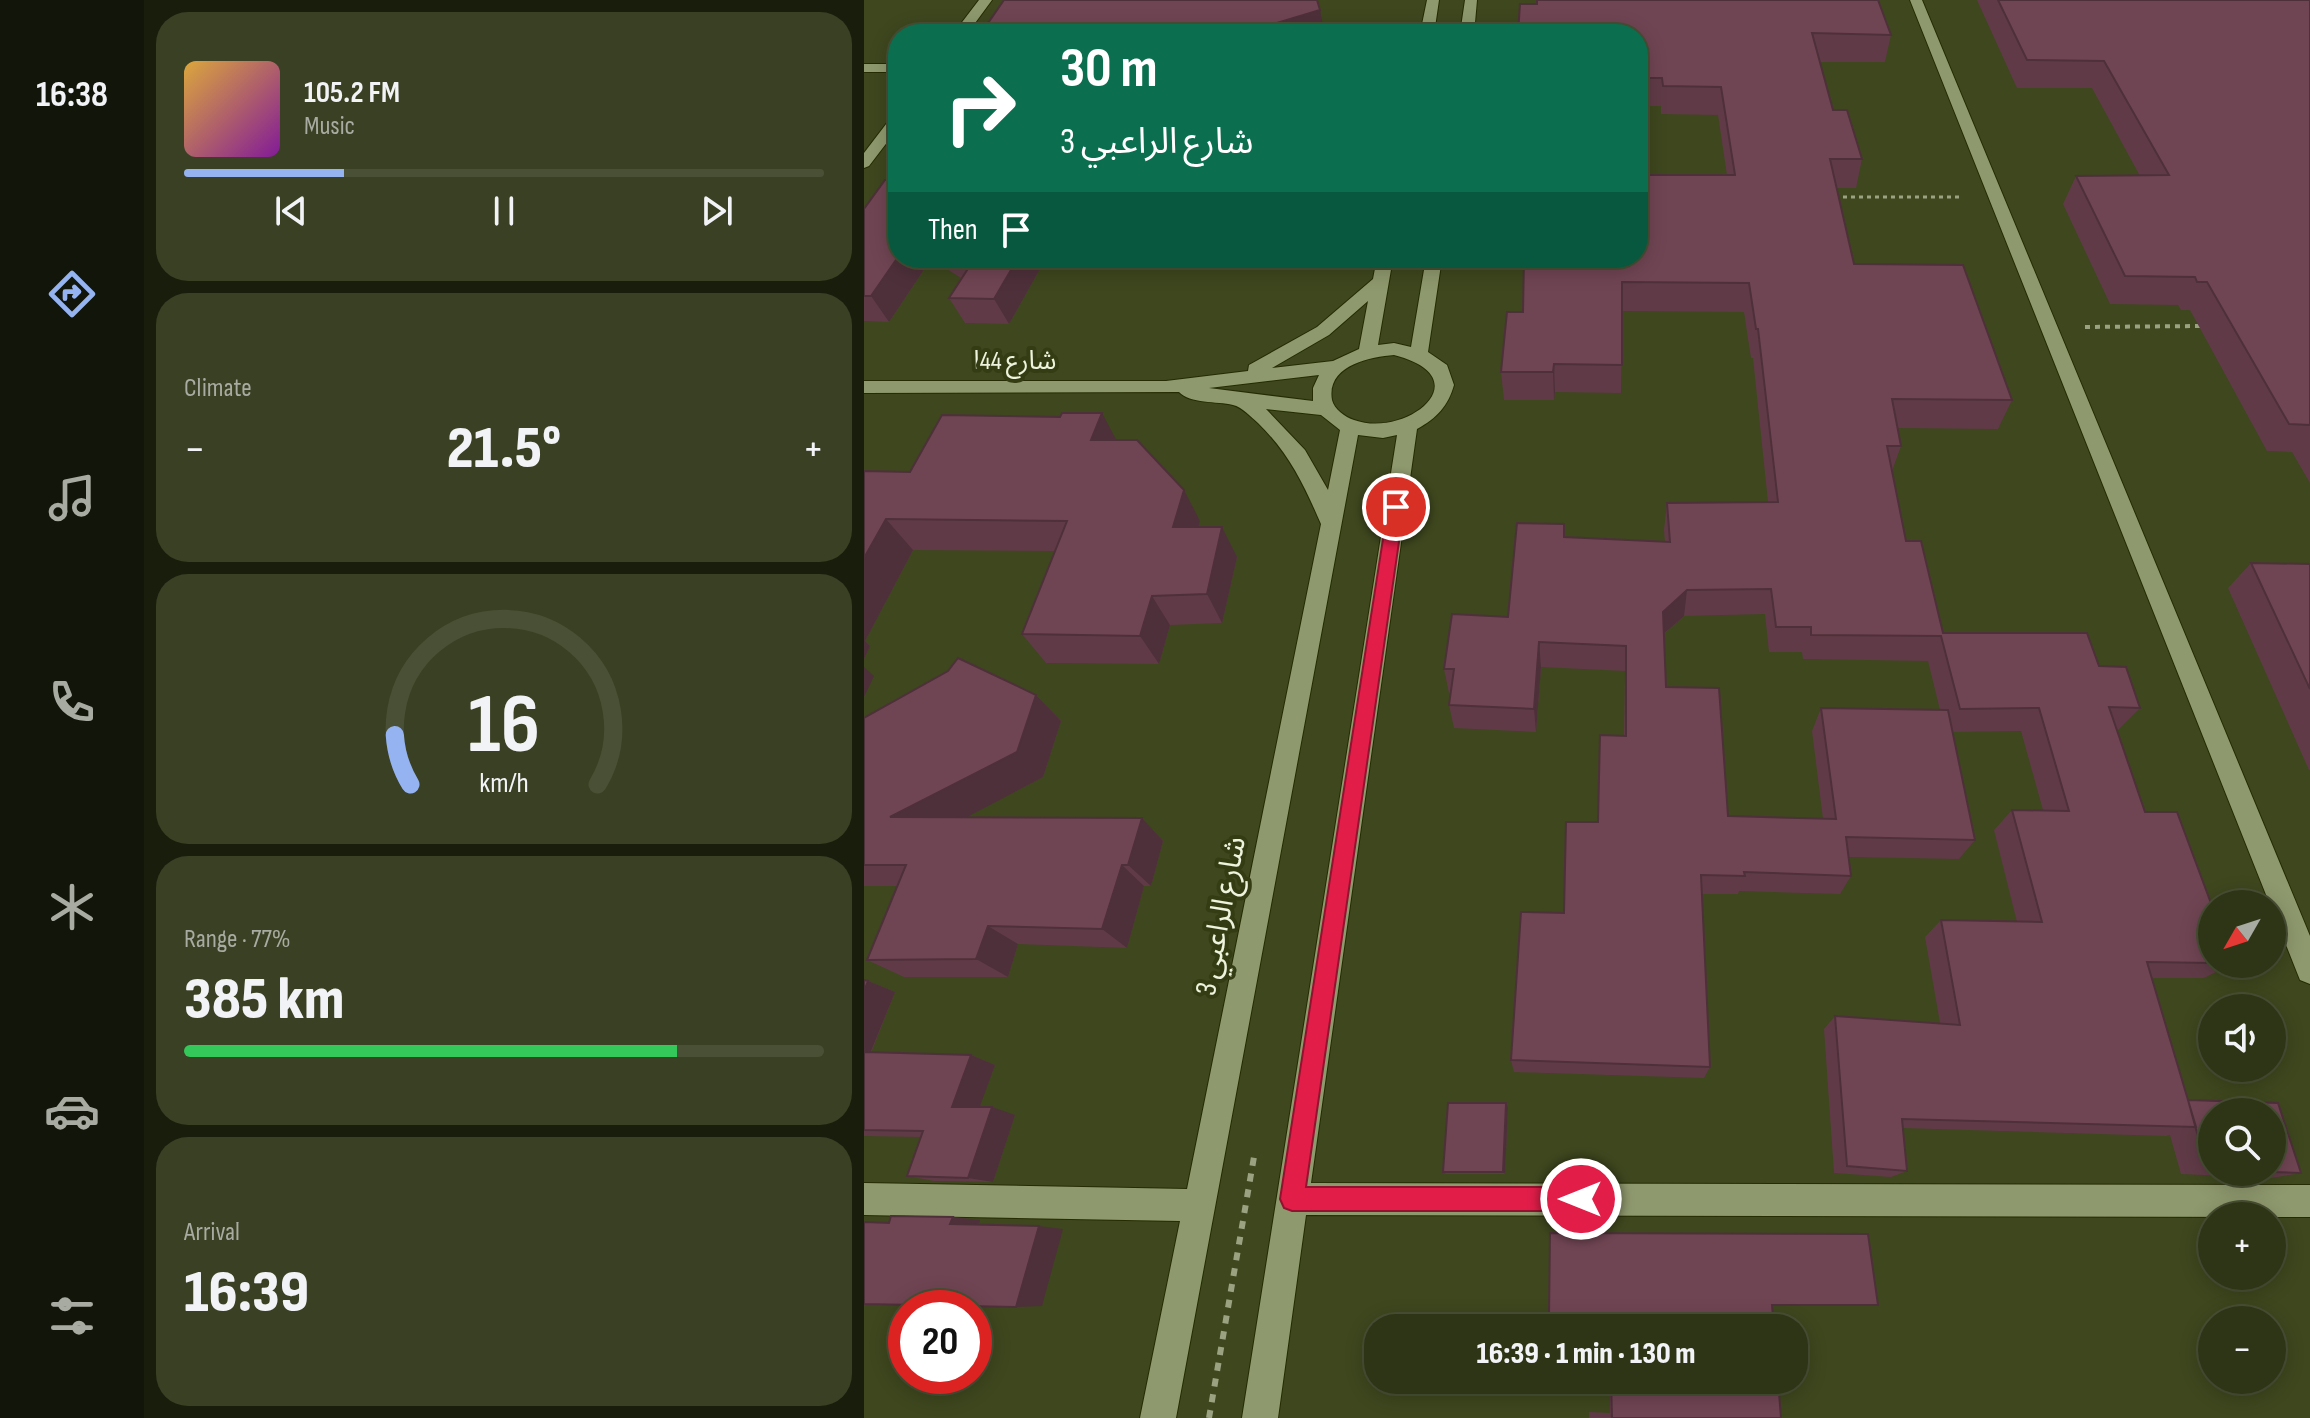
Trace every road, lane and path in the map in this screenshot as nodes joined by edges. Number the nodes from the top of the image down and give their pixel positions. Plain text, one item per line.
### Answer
1 (986, 0) edge
2 (1433, 0) edge
3 (1471, 0) edge
4 (1916, 0) edge
5 (968, 24) edge
6 (1429, 24) edge
7 (1468, 24) edge
8 (864, 68) edge
9 (888, 68) edge
10 (888, 131) edge
11 (864, 163) edge
12 (1825, 197) edge
13 (1996, 197) junction
14 (1383, 268) edge
15 (1432, 268) edge
16 (1381, 281) junction
17 (2218, 326) edge
18 (2048, 327) junction
19 (1368, 352) junction
20 (1419, 354) junction
21 (1339, 366) junction
22 (1244, 375) junction
23 (864, 387) edge
24 (1166, 387) junction
25 (1243, 400) junction
26 (1327, 409) junction
27 (1408, 426) junction
28 (1350, 427) junction
29 (1331, 526) junction
30 (2310, 970) edge
31 (864, 1199) edge
32 (1292, 1199) junction
33 (2310, 1201) edge
34 (1199, 1205) junction
35 (1158, 1418) edge
36 (1260, 1418) edge

1 - 5 street
2 - 6 street
3 - 7 street
4 - 13 street
8 - 9 street
10 - 11 street
12 - 13 path
13 - 18 street
14 - 16 street
15 - 20 street
16 - 19 street
16 - 22 street
17 - 18 path
18 - 30 street
19 - 20 street
19 - 21 street
20 - 27 street
21 - 22 street, شارع 44ا
21 - 26 street
22 - 24 street, شارع 44ا
23 - 24 street, شارع 44ا
24 - 25 street, شارع 44ا
25 - 26 street, شارع 44ا
25 - 29 street
26 - 28 street
27 - 28 street
27 - 32 street
28 - 29 street, شارع الراعبي 3
29 - 34 street, شارع الراعبي 3
31 - 34 street
32 - 33 street
32 - 36 street
34 - 35 street, شارع الراعبي 3

